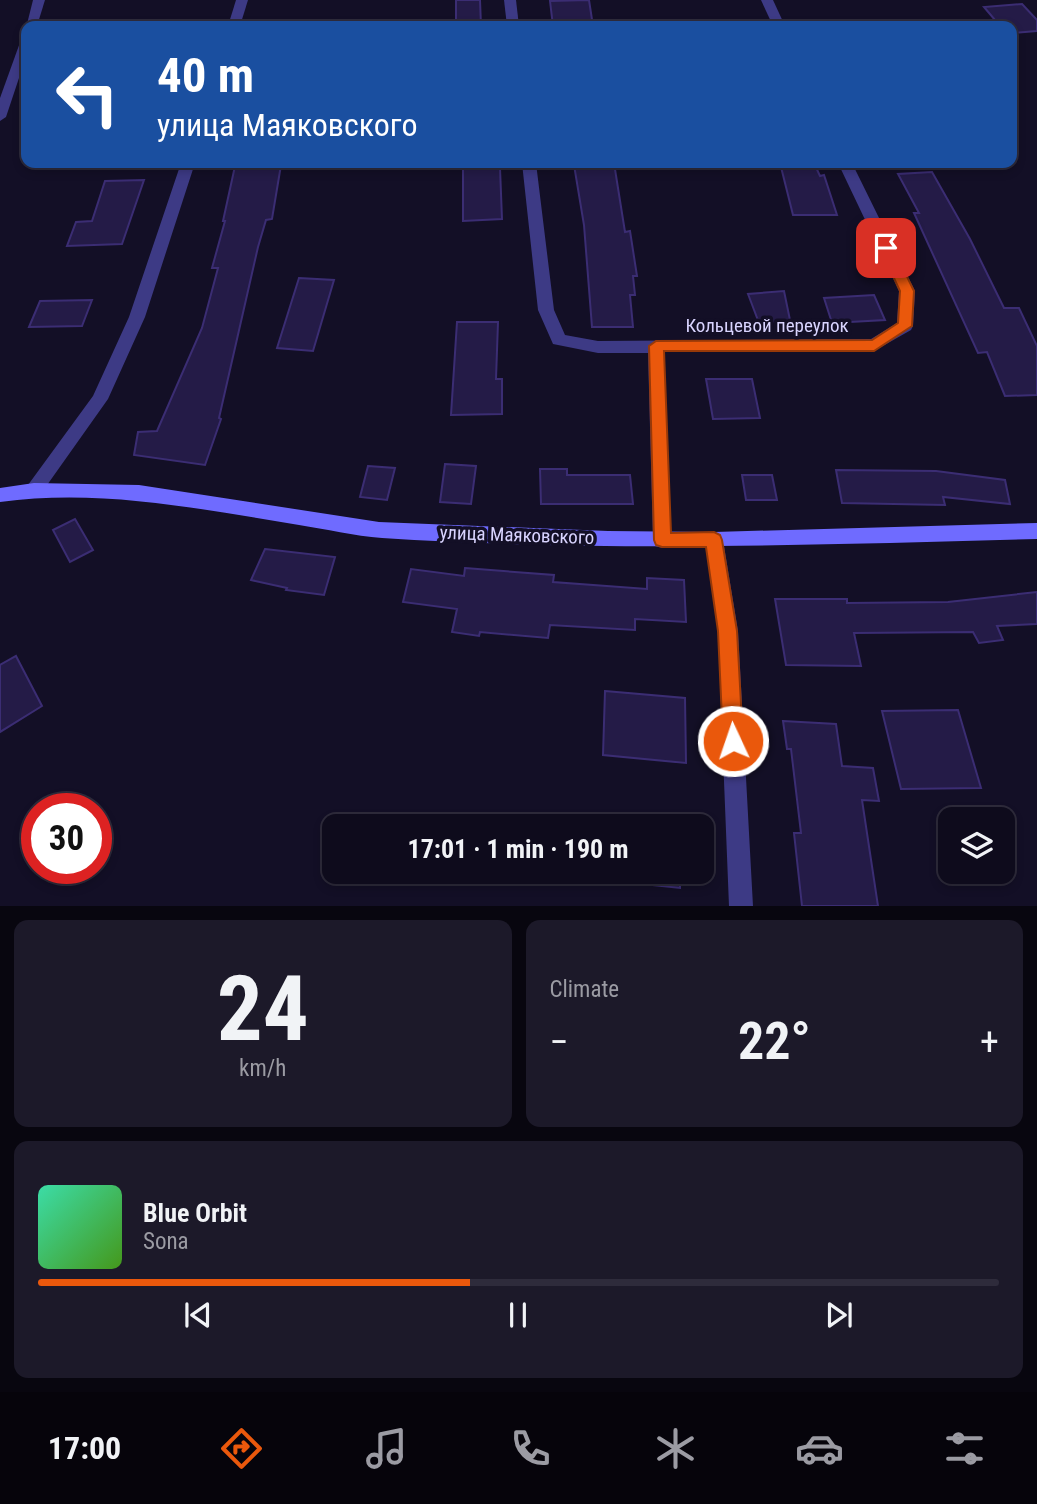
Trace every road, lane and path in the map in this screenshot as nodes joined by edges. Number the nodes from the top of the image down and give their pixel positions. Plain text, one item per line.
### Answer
1 (39, 0) edge
2 (242, 0) edge
3 (510, 0) edge
4 (767, 0) edge
5 (33, 21) edge
6 (236, 21) edge
7 (512, 21) edge
8 (777, 21) edge
9 (21, 55) edge
10 (0, 117) edge
11 (186, 168) edge
12 (530, 168) edge
13 (847, 168) edge
14 (656, 346) junction
15 (34, 489) junction
16 (0, 495) edge
17 (1037, 531) edge
18 (662, 540) junction
19 (714, 540) junction
20 (741, 905) edge

1 - 5 street
2 - 6 street
3 - 7 street
4 - 8 street
9 - 10 street
11 - 15 street
12 - 14 street, Кольцевой переулок
13 - 14 street, Кольцевой переулок
14 - 18 street
15 - 16 street, улица Маяковского
15 - 18 street, улица Маяковского
17 - 19 street, улица Маяковского
18 - 19 street, улица Маяковского
19 - 20 street

